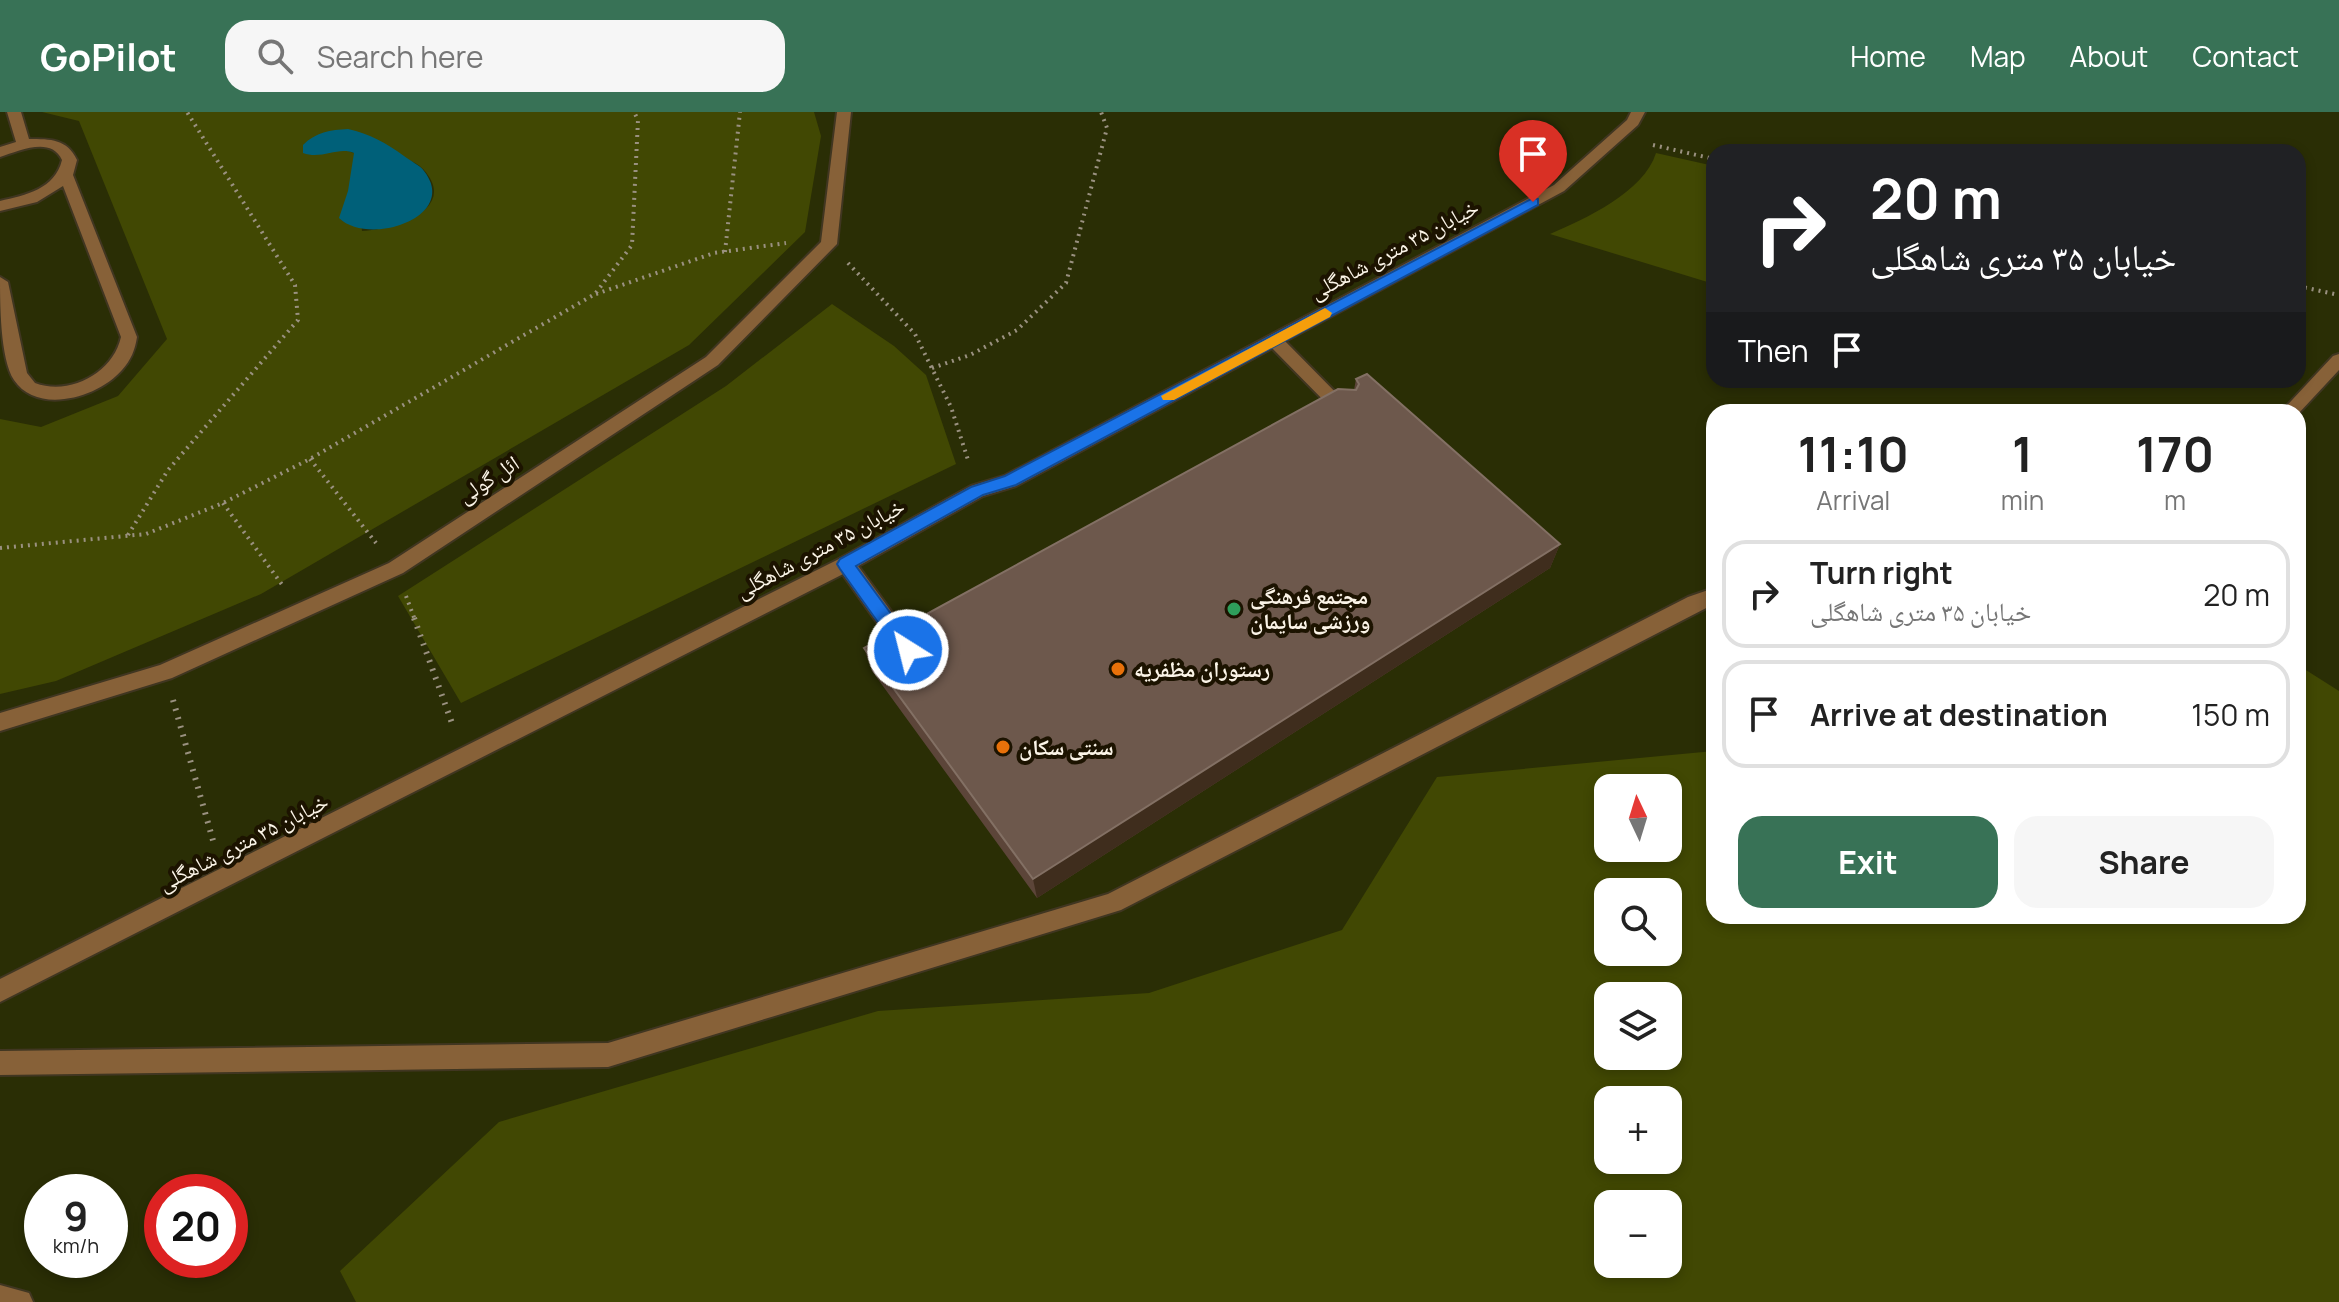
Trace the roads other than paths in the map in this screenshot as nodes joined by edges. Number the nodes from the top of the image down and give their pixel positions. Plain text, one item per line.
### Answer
1 (14, 112) edge
2 (844, 112) edge
3 (1638, 112) edge
4 (24, 145) junction
5 (0, 152) edge
6 (66, 176) junction
7 (0, 206) edge
8 (0, 282) edge
9 (1274, 340) junction
10 (2339, 360) edge
11 (2298, 404) edge
12 (1343, 410) edge
13 (846, 564) junction
14 (1706, 599) edge
15 (908, 650) edge
16 (0, 722) edge
17 (0, 991) edge
18 (0, 1063) edge
19 (0, 1298) edge
20 (20, 1302) edge

1 - 4 street
2 - 16 street, ائل گولی
3 - 9 street, خیابان ۳۵ متری شاهگلی
4 - 5 street
4 - 6 street
6 - 7 street
6 - 8 street
9 - 12 street
9 - 13 street, خیابان ۳۵ متری شاهگلی
10 - 11 street
13 - 15 street
13 - 17 street, خیابان ۳۵ متری شاهگلی
14 - 18 street
19 - 20 street

